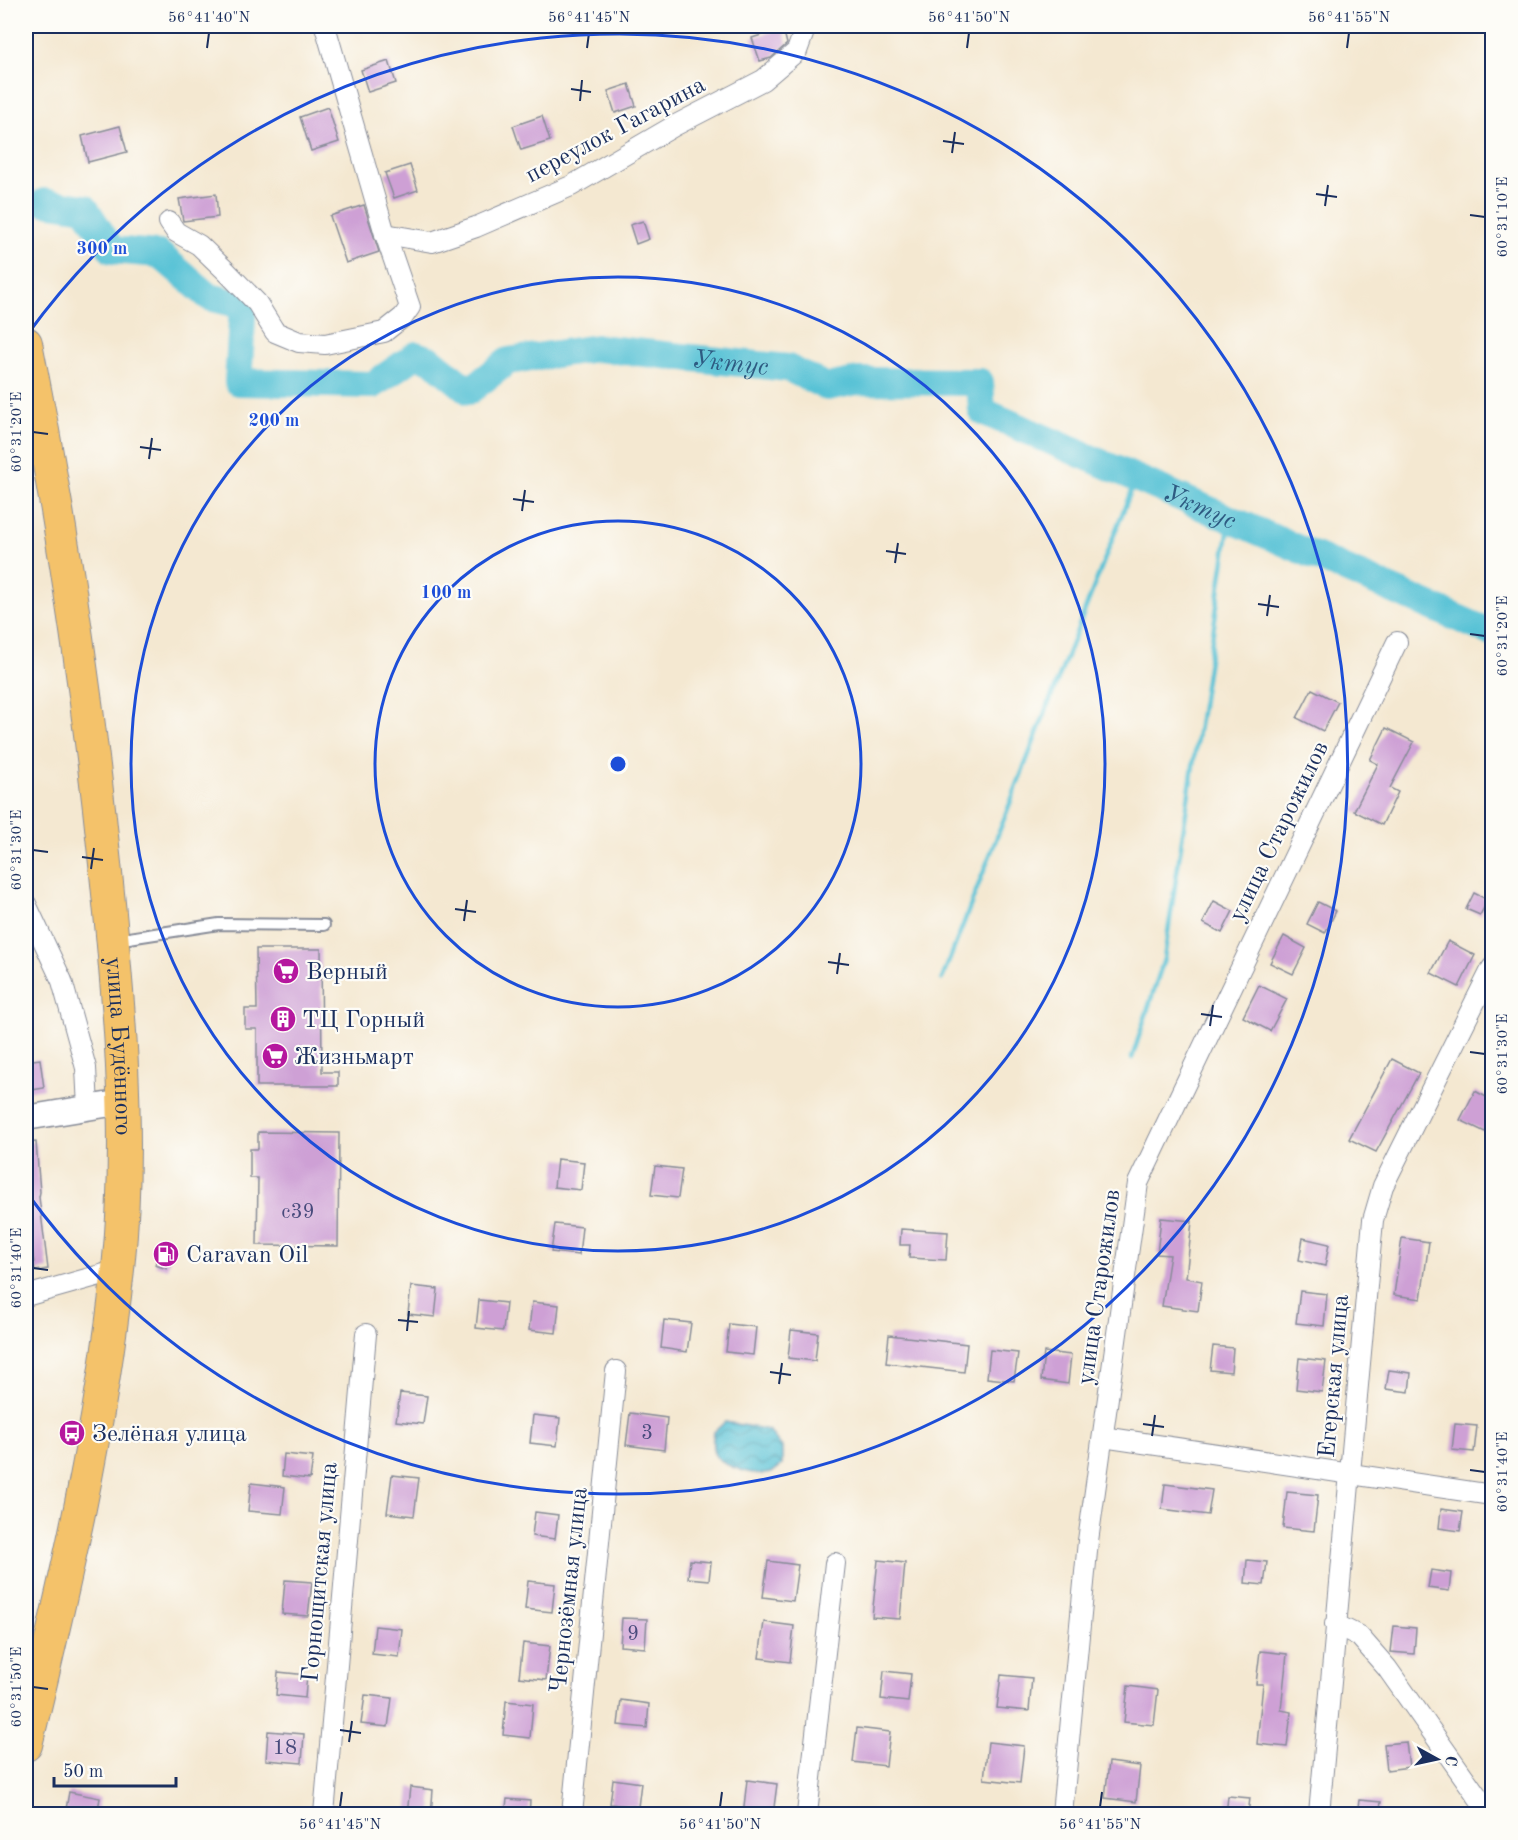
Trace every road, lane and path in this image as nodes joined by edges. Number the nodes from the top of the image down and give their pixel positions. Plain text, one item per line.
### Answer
1 (326, 26) edge
2 (806, 26) edge
3 (169, 222) dead end
4 (386, 234) junction
5 (26, 343) edge
6 (1397, 642) dead end
7 (26, 904) edge
8 (324, 925) dead end
9 (113, 940) junction
10 (1492, 968) edge
11 (123, 1102) junction
12 (87, 1108) junction
13 (26, 1118) edge
14 (118, 1270) junction
15 (26, 1296) edge
16 (366, 1334) dead end
17 (616, 1371) dead end
18 (1103, 1437) junction
19 (1349, 1475) junction
20 (1492, 1494) edge
21 (836, 1563) dead end
22 (1335, 1624) junction
23 (26, 1744) edge
24 (324, 1815) edge
25 (572, 1815) edge
26 (807, 1815) edge
27 (1062, 1815) edge
28 (1319, 1815) edge
29 (1490, 1815) edge

1 - 4 street
2 - 4 street, переулок Гагарина
3 - 4 street
5 - 9 main road, улица Будённого
6 - 18 street, улица Старожилов
7 - 12 street
8 - 9 lane
9 - 11 main road, улица Будённого
10 - 19 street, Егерская улица
11 - 12 street
11 - 14 main road, улица Будённого
12 - 13 street
14 - 15 street
14 - 23 main road, улица Будённого
16 - 24 street, Горнощитская улица
17 - 25 street, Чернозёмная улица
18 - 19 street
18 - 27 street, улица Старожилов
19 - 20 street
19 - 22 street, Егерская улица
21 - 26 street
22 - 28 street, Егерская улица
22 - 29 street

